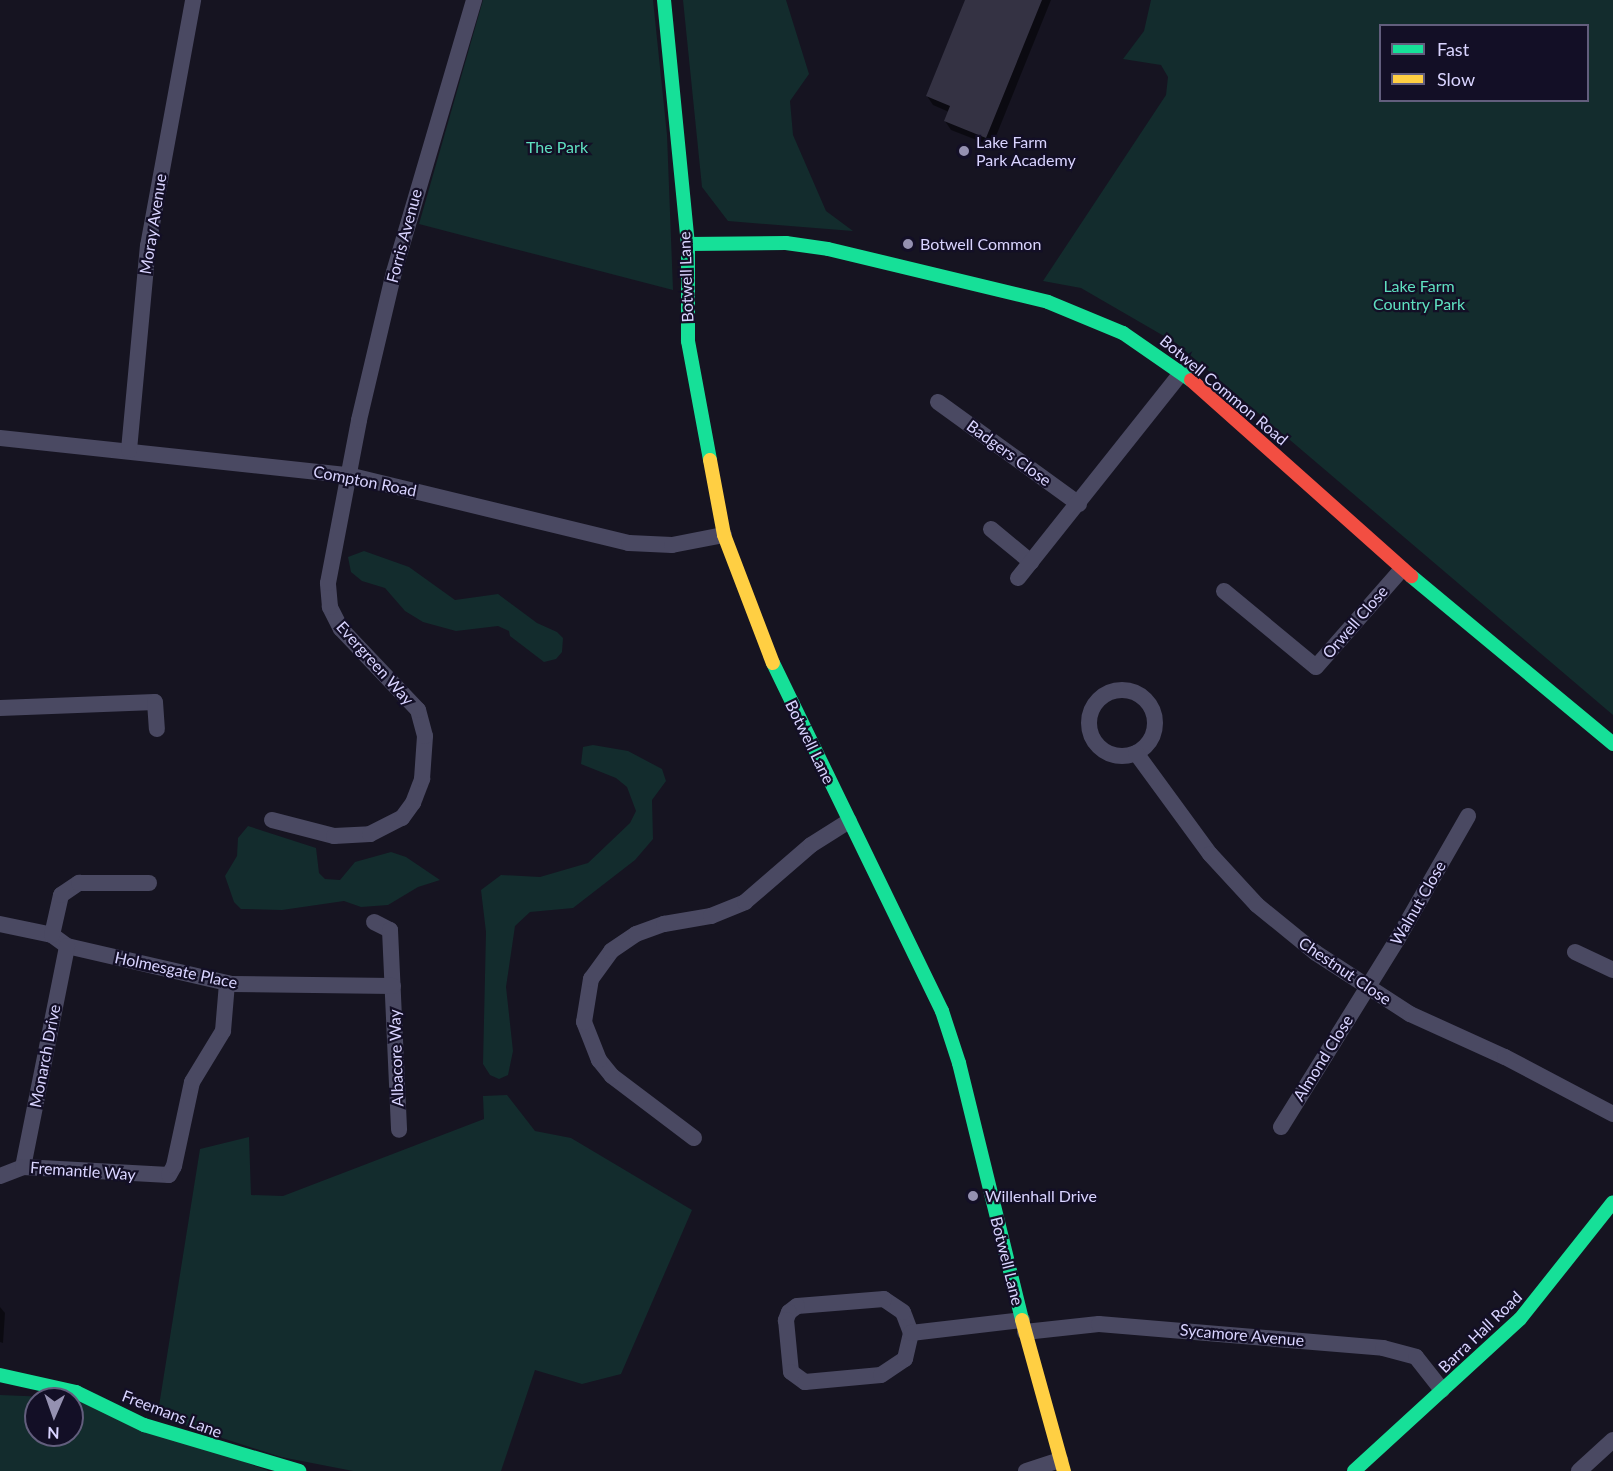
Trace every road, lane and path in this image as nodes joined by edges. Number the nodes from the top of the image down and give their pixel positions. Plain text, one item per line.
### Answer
1 (193, 0) edge
2 (474, 0) edge
3 (664, 0) edge
4 (688, 244) junction
5 (1182, 372) junction
6 (938, 402) dead end
7 (0, 438) edge
8 (129, 450) junction
9 (348, 475) junction
10 (1079, 504) junction
11 (991, 529) dead end
12 (724, 535) junction
13 (1030, 562) junction
14 (1402, 569) junction
15 (1018, 578) dead end
16 (1224, 591) dead end
17 (0, 708) edge
18 (157, 729) dead end
19 (1613, 744) edge
20 (1136, 753) dead end
21 (1468, 816) dead end
22 (272, 820) dead end
23 (849, 821) junction
24 (149, 883) dead end
25 (374, 922) dead end
26 (0, 924) edge
27 (52, 935) junction
28 (67, 945) junction
29 (1575, 952) dead end
30 (1613, 970) edge
31 (228, 983) junction
32 (393, 986) junction
33 (1366, 989) junction
34 (1613, 1114) edge
35 (1281, 1127) dead end
36 (399, 1131) dead end
37 (694, 1138) dead end
38 (23, 1167) junction
39 (0, 1176) edge
40 (1613, 1202) edge
41 (1024, 1326) junction
42 (911, 1333) junction
43 (0, 1375) edge
44 (1442, 1390) junction
45 (1613, 1440) edge
46 (1062, 1466) edge
47 (299, 1471) edge
48 (1026, 1471) edge
49 (1354, 1471) edge
50 (1579, 1471) edge

1 - 8 street, Moray Avenue
2 - 9 street, Forris Avenue
3 - 4 street, Botwell Lane
4 - 5 street, Botwell Common Road
4 - 12 street, Botwell Lane
5 - 10 street
5 - 14 street, Botwell Common Road
6 - 10 street, Badgers Close
7 - 8 street, Compton Road
8 - 9 street, Compton Road
9 - 12 street, Compton Road
9 - 22 street, Evergreen Way
10 - 13 street
11 - 13 street
12 - 23 street, Botwell Lane
13 - 15 street
14 - 16 street, Orwell Close
14 - 19 street, Botwell Common Road
17 - 18 street
20 - 33 street, Chestnut Close
21 - 33 street, Walnut Close
23 - 37 street
23 - 41 street, Botwell Lane
24 - 27 street
25 - 32 street, Albacore Way
26 - 27 street, Holmesgate Place
27 - 28 street, Holmesgate Place
28 - 31 street, Holmesgate Place
28 - 38 street, Monarch Drive
29 - 30 street
31 - 32 street, Holmesgate Place
31 - 38 street, Fremantle Way
32 - 36 street, Albacore Way
33 - 34 street, Chestnut Close
33 - 35 street, Almond Close
38 - 39 street, Fremantle Way
40 - 44 street, Barra Hall Road
41 - 42 street, Sycamore Avenue
41 - 44 street, Sycamore Avenue
41 - 46 street, Botwell Lane
42 - 42 street
43 - 47 street, Freemans Lane
44 - 49 street, Barra Hall Road
45 - 50 street
46 - 48 street, Botwell Lane

